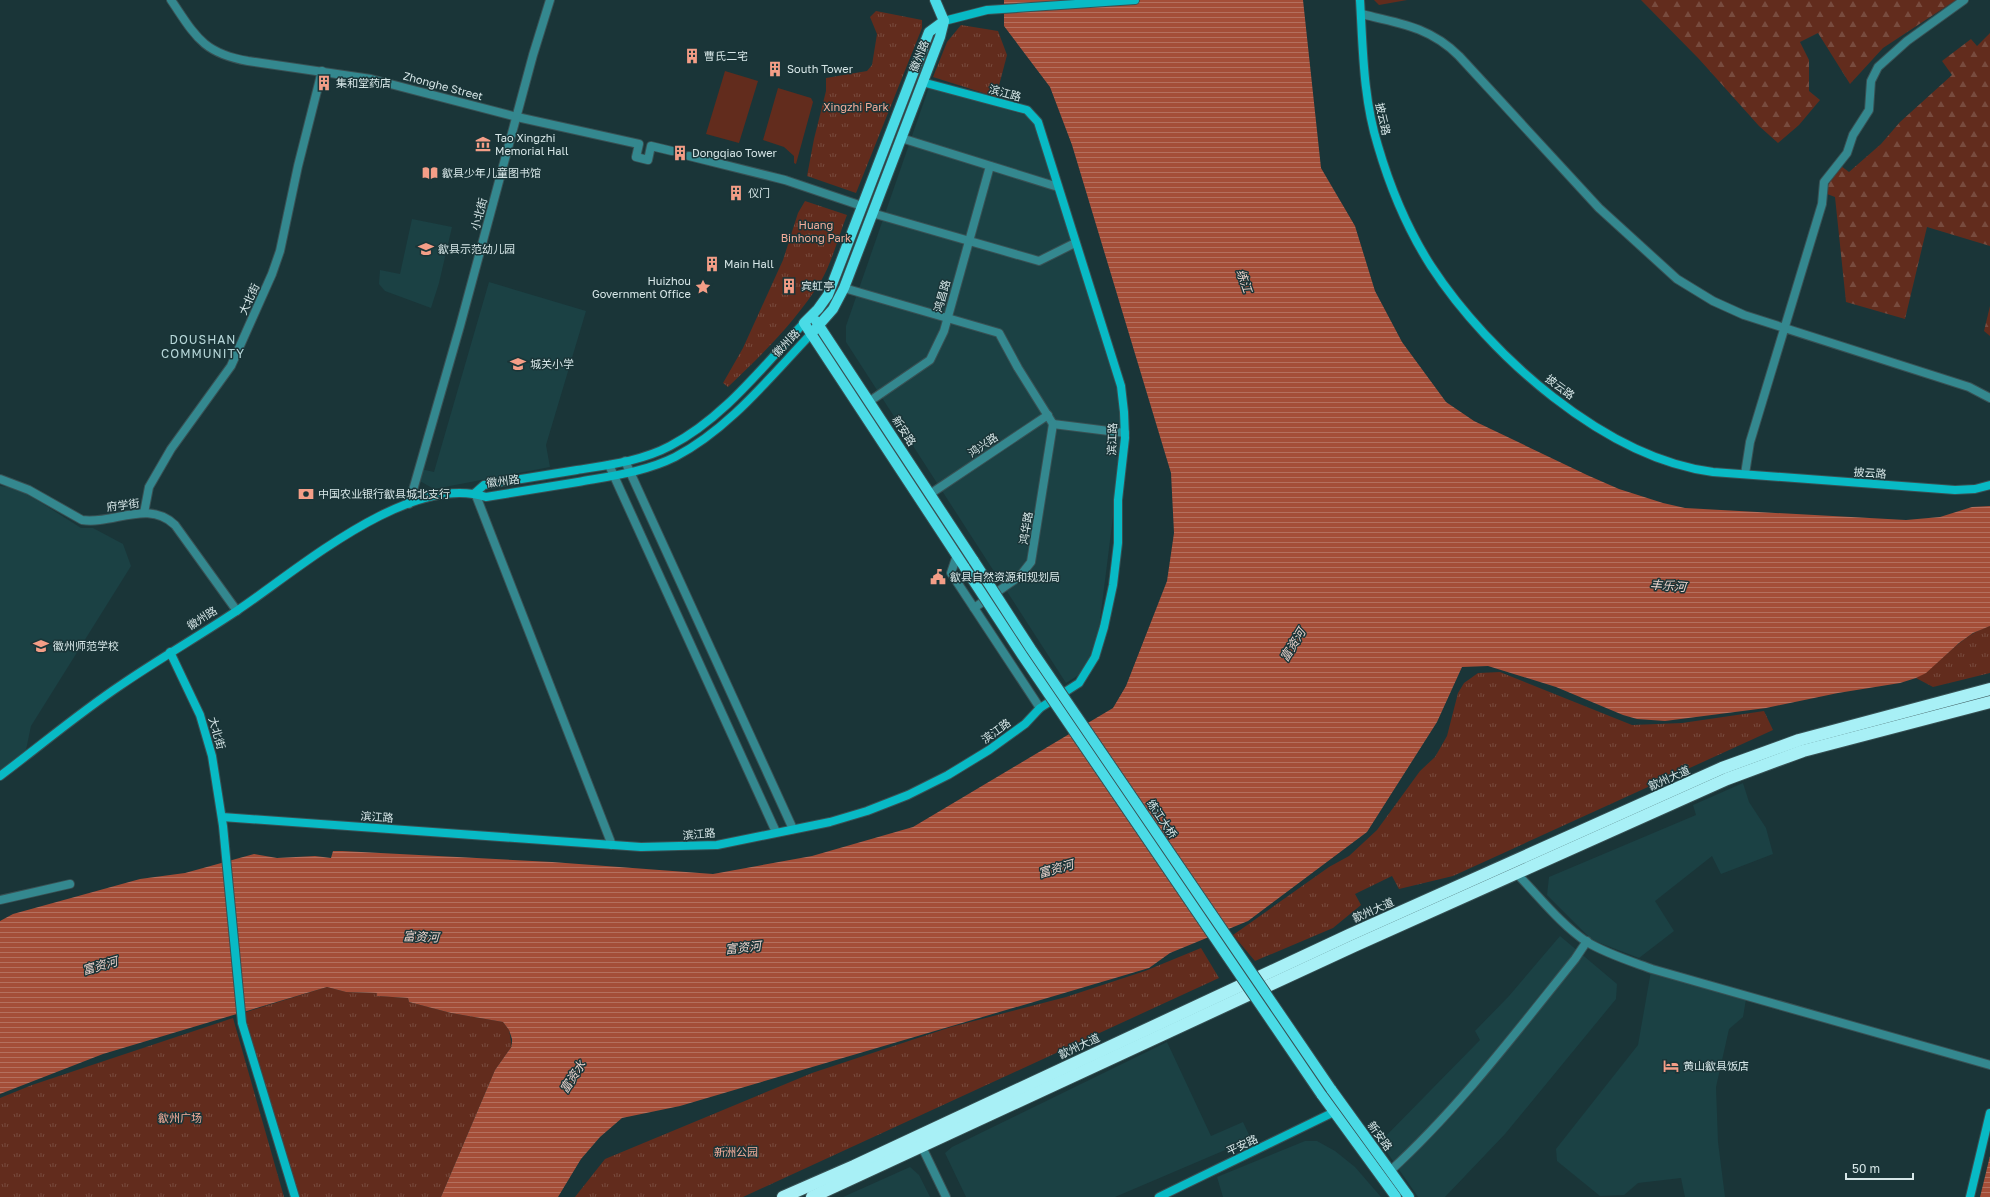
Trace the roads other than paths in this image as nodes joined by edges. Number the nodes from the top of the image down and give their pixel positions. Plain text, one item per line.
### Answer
1 (171, 0) edge
2 (550, 0) edge
3 (935, 0) edge
4 (1135, 0) edge
5 (1360, 0) edge
6 (1964, 0) edge
7 (1361, 14) junction
8 (944, 20) junction
9 (322, 71) junction
10 (922, 82) junction
11 (517, 116) junction
12 (900, 138) junction
13 (672, 151) tunnel mouth
14 (689, 156) tunnel mouth
15 (990, 166) junction
16 (1058, 187) junction
17 (862, 206) junction
18 (872, 213) junction
19 (969, 241) junction
20 (1075, 243) junction
21 (844, 288) junction
22 (812, 315) junction
23 (947, 318) junction
24 (804, 323) junction
25 (819, 325) junction
26 (1784, 328) junction
27 (811, 334) junction
28 (1989, 396) edge
29 (870, 401) junction
30 (1048, 415) junction
31 (1054, 424) junction
32 (1125, 433) junction
33 (625, 461) junction
34 (609, 464) junction
35 (630, 472) junction
36 (1745, 474) junction
37 (614, 476) junction
38 (0, 479) edge
39 (1990, 485) edge
40 (475, 493) junction
41 (930, 494) junction
42 (409, 504) junction
43 (144, 513) junction
44 (957, 555) junction
45 (974, 561) joint
46 (974, 608) junction
47 (237, 611) junction
48 (170, 652) junction
49 (1990, 689) edge
50 (1990, 702) edge
51 (1040, 708) junction
52 (0, 776) edge
53 (223, 821) junction
54 (793, 829) junction
55 (776, 832) junction
56 (612, 845) junction
57 (1516, 873) junction
58 (70, 884) dead end
59 (0, 900) edge
60 (1587, 941) junction
61 (1990, 1065) edge
62 (1331, 1089) joint
63 (1334, 1112) junction
64 (1990, 1112) edge
65 (922, 1147) junction
66 (1390, 1171) junction
67 (295, 1197) edge
68 (782, 1197) edge
69 (812, 1197) edge
70 (946, 1197) edge
71 (1159, 1197) edge
72 (1396, 1197) edge
73 (1410, 1197) edge
74 (1970, 1197) edge

1 - 9 street, Zhonghe Street
2 - 11 street, 小北街
3 - 8 main road
4 - 8 street
5 - 7 street, 披云路
6 - 26 street
7 - 26 street
7 - 36 street, 披云路
8 - 10 main road, 徽州路
8 - 17 main road, 徽州路
9 - 11 street, Zhonghe Street
9 - 43 street, 大北街
10 - 12 main road, 徽州路
10 - 16 street, 滨江路
11 - 13 street, Zhonghe Street
11 - 42 street, 小北街
12 - 15 street
12 - 18 main road, 徽州路
14 - 17 street
15 - 16 street
15 - 19 street, 鸿昌路
16 - 20 street, 滨江路
17 - 22 main road, 徽州路
18 - 19 street
18 - 21 main road, 徽州路
19 - 20 street
19 - 23 street, 鸿昌路
20 - 32 street, 滨江路
21 - 23 street
21 - 25 main road, 徽州路
22 - 24 main road, 徽州路
22 - 25 main road, 新安路
23 - 29 street, 鸿昌路
23 - 30 street
24 - 27 main road
24 - 33 street, 徽州路
25 - 27 main road, 徽州路
25 - 29 main road, 新安路
26 - 28 street
26 - 36 street
27 - 35 street, 徽州路
27 - 44 main road
29 - 41 main road, 新安路
30 - 31 street
30 - 41 street, 鸿兴路
31 - 32 street
31 - 46 street, 鸿华路
32 - 51 street, 滨江路
33 - 34 street, 徽州路
33 - 35 street
34 - 37 street
34 - 40 street, 徽州路
35 - 37 street, 徽州路
35 - 54 street
36 - 39 street, 披云路
37 - 40 street, 徽州路
37 - 55 street
38 - 43 street, 府学街
40 - 42 street, 徽州路
40 - 56 street
41 - 45 main road, 新安路
42 - 47 street, 徽州路
43 - 47 street, 府学街
44 - 46 street
44 - 63 main road, bridge
45 - 62 main road, 练江大桥, bridge
46 - 51 street
47 - 48 street, 徽州路
48 - 52 street, 徽州路
48 - 53 street, 大北街
49 - 68 highway, 歙州大道
50 - 57 highway
51 - 54 street, 滨江路
53 - 56 street, 滨江路
53 - 67 street, 大北街
54 - 55 street, 滨江路
55 - 56 street, 滨江路
57 - 60 street
57 - 65 highway
58 - 59 street
60 - 61 street
60 - 66 street
62 - 66 main road, 新安路
63 - 71 street, 平安路
63 - 72 main road
64 - 74 street
65 - 69 highway
65 - 70 street
66 - 73 main road, 新安路

